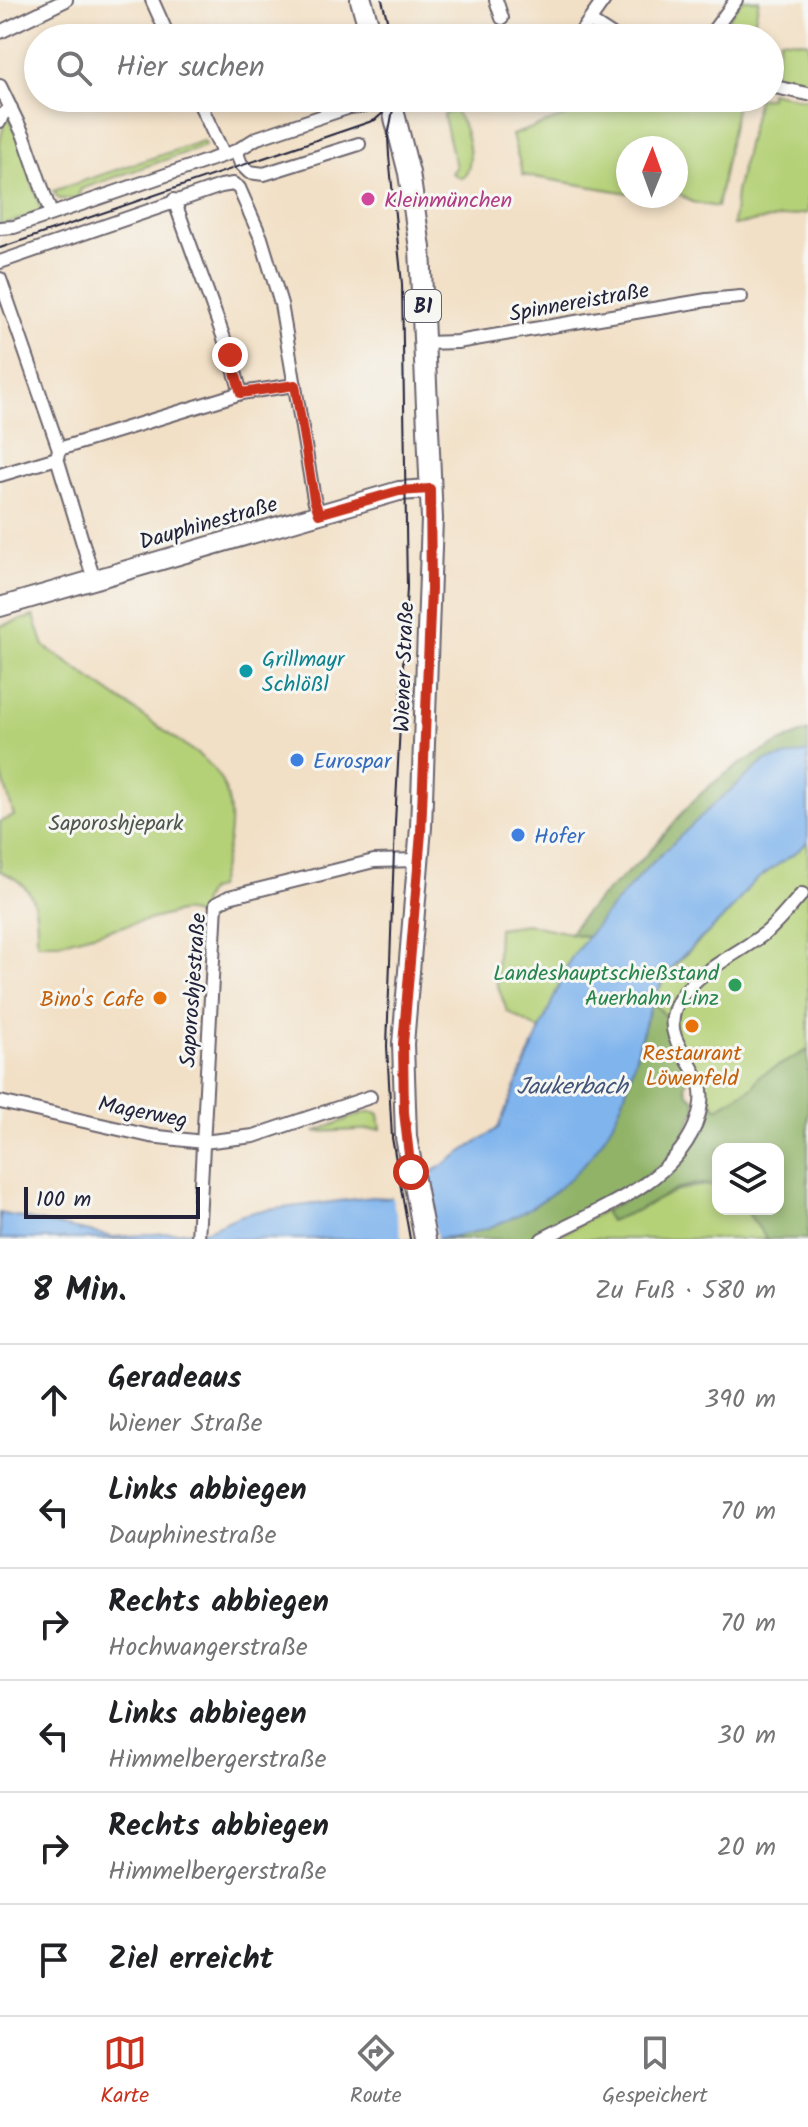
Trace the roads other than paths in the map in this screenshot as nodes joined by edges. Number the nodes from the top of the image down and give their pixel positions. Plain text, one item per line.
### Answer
1 (66, 0) edge
2 (152, 0) edge
3 (361, 0) edge
4 (496, 0) edge
5 (604, 0) edge
6 (736, 0) edge
7 (502, 18) dead end
8 (590, 21) junction
9 (163, 24) edge
10 (368, 24) edge
11 (588, 24) edge
12 (595, 24) edge
13 (718, 24) edge
14 (0, 32) edge
15 (0, 86) edge
16 (784, 89) edge
17 (808, 94) edge
18 (11, 108) junction
19 (204, 112) edge
20 (335, 112) edge
21 (393, 112) edge
22 (0, 121) edge
23 (359, 144) dead end
24 (224, 155) junction
25 (174, 200) junction
26 (51, 214) junction
27 (0, 228) edge
28 (0, 262) edge
29 (0, 279) edge
30 (741, 297) dead end
31 (425, 343) junction
32 (295, 385) junction
33 (241, 393) junction
34 (58, 454) junction
35 (0, 475) edge
36 (430, 489) junction
37 (319, 514) junction
38 (94, 580) junction
39 (0, 607) edge
40 (419, 860) junction
41 (802, 894) dead end
42 (370, 1097) dead end
43 (0, 1102) edge
44 (203, 1142) junction
45 (198, 1239) edge
46 (425, 1239) edge
47 (542, 1239) edge

1 - 14 street
2 - 9 street
3 - 10 main road
4 - 7 street
5 - 8 street
6 - 13 street
8 - 11 street
8 - 12 street
15 - 18 street
16 - 17 street
18 - 22 street
18 - 26 street
19 - 24 street
20 - 24 street
21 - 31 main road, Wiener Straße / B1
23 - 24 street
24 - 26 street
25 - 28 street
25 - 32 street
25 - 33 street
26 - 27 street
29 - 34 street
30 - 31 street, Spinnereistraße
31 - 36 main road, Wiener Straße / B1
32 - 33 street
32 - 37 street
33 - 34 street
34 - 35 street
34 - 38 street
36 - 37 main road, Dauphinestraße
36 - 40 main road, Wiener Straße / B1
37 - 38 main road, Dauphinestraße
38 - 39 main road, Dauphinestraße
40 - 44 street, Saporoshjestraße
40 - 46 main road, Wiener Straße / B1
41 - 47 street
42 - 44 street, Magerweg
43 - 44 street, Magerweg
44 - 45 street, Saporoshjestraße

